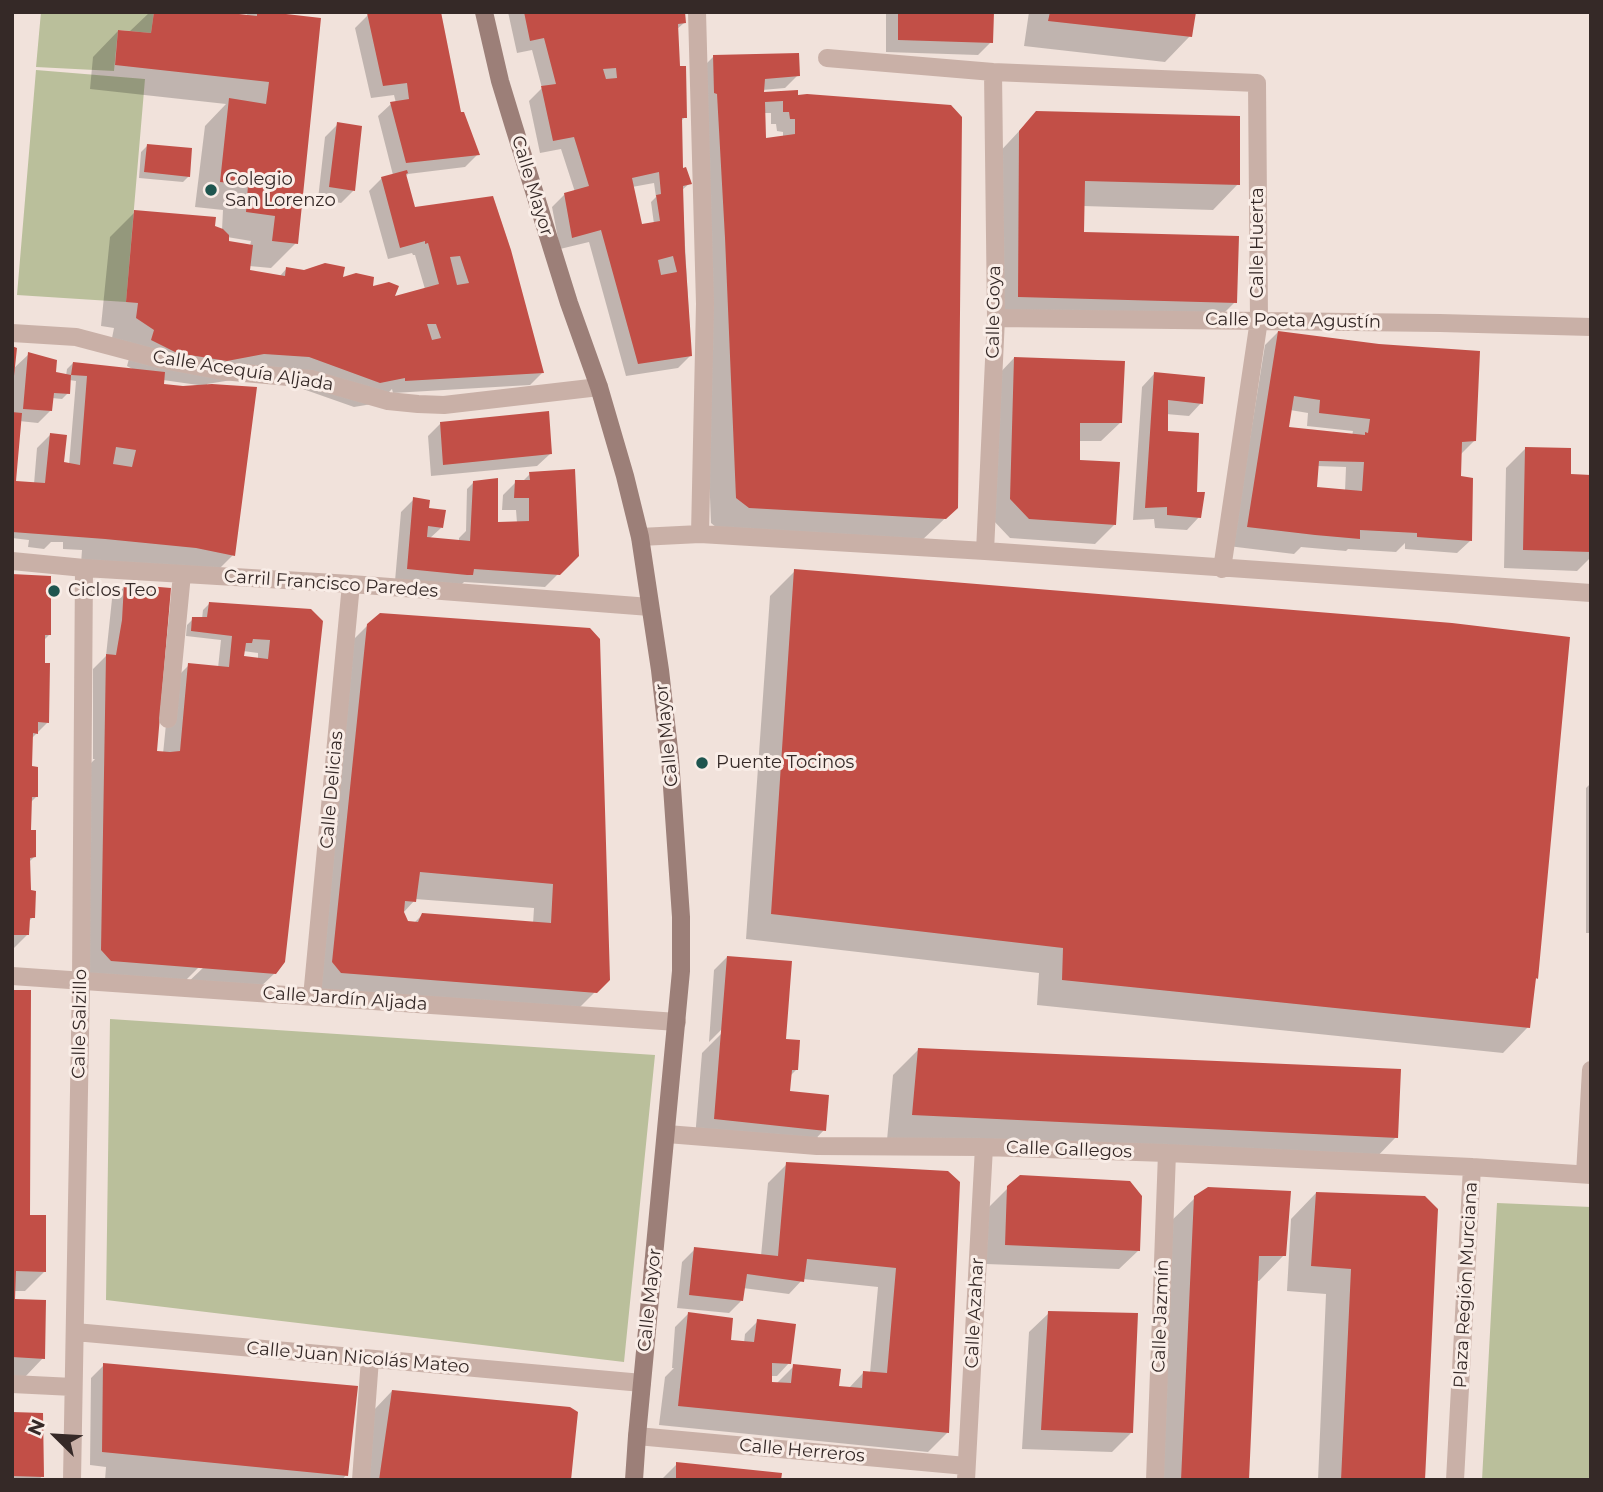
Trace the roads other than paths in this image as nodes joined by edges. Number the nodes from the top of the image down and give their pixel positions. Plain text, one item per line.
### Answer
1 (484, 12) edge
2 (697, 12) edge
3 (827, 58) dead end
4 (993, 72) junction
5 (996, 318) junction
6 (1259, 320) junction
7 (1591, 327) edge
8 (12, 333) edge
9 (598, 387) junction
10 (700, 534) junction
11 (640, 537) junction
12 (985, 551) junction
13 (12, 561) edge
14 (84, 568) junction
15 (1222, 569) junction
16 (182, 574) junction
17 (351, 584) junction
18 (1591, 593) edge
19 (650, 607) junction
20 (168, 719) dead end
21 (12, 976) edge
22 (80, 980) junction
23 (312, 997) junction
24 (677, 1023) junction
25 (1591, 1070) edge
26 (667, 1134) junction
27 (984, 1147) junction
28 (1167, 1153) junction
29 (1472, 1167) junction
30 (1588, 1175) edge
31 (75, 1332) junction
32 (370, 1359) junction
33 (642, 1383) junction
34 (12, 1384) edge
35 (74, 1387) junction
36 (637, 1436) junction
37 (966, 1473) edge
38 (72, 1480) edge
39 (361, 1480) edge
40 (634, 1480) edge
41 (1154, 1480) edge
42 (1455, 1480) edge

1 - 9 main road, Calle Mayor
2 - 10 street
3 - 4 street
4 - 5 street, Calle Goya
4 - 6 street, Calle Huerta
5 - 6 street, Calle Poeta Agustín
5 - 12 street, Calle Goya
6 - 7 street, Calle Poeta Agustín
6 - 15 street, Calle Huerta
8 - 9 street, Calle Acequía Aljada
9 - 11 main road, Calle Mayor
10 - 11 street
10 - 12 street
11 - 19 main road, Calle Mayor
12 - 15 street
13 - 14 street, Carril Francisco Paredes
14 - 16 street, Carril Francisco Paredes
14 - 22 street, Calle Salzillo
15 - 18 street
16 - 17 street, Carril Francisco Paredes
16 - 20 street
17 - 19 street, Carril Francisco Paredes
17 - 23 street, Calle Delicias
19 - 24 main road, Calle Mayor
21 - 22 street, Calle Jardín Aljada
22 - 23 street, Calle Jardín Aljada
22 - 31 street, Calle Salzillo
23 - 24 street, Calle Jardín Aljada
24 - 26 main road, Calle Mayor
25 - 30 street
26 - 27 street, Calle Gallegos
26 - 33 main road, Calle Mayor
27 - 28 street, Calle Gallegos
27 - 37 street, Calle Azahar
28 - 29 street, Calle Gallegos
28 - 41 street, Calle Jazmín
29 - 30 street, Plaza Región Murciana
29 - 42 street, Plaza Región Murciana
31 - 32 street, Calle Juan Nicolás Mateo
31 - 35 street, Calle Salzillo
32 - 33 street, Calle Juan Nicolás Mateo
32 - 39 street
33 - 36 main road, Calle Mayor
34 - 35 street
35 - 38 street, Calle Salzillo
36 - 37 street, Calle Herreros
36 - 40 main road, Calle Mayor

